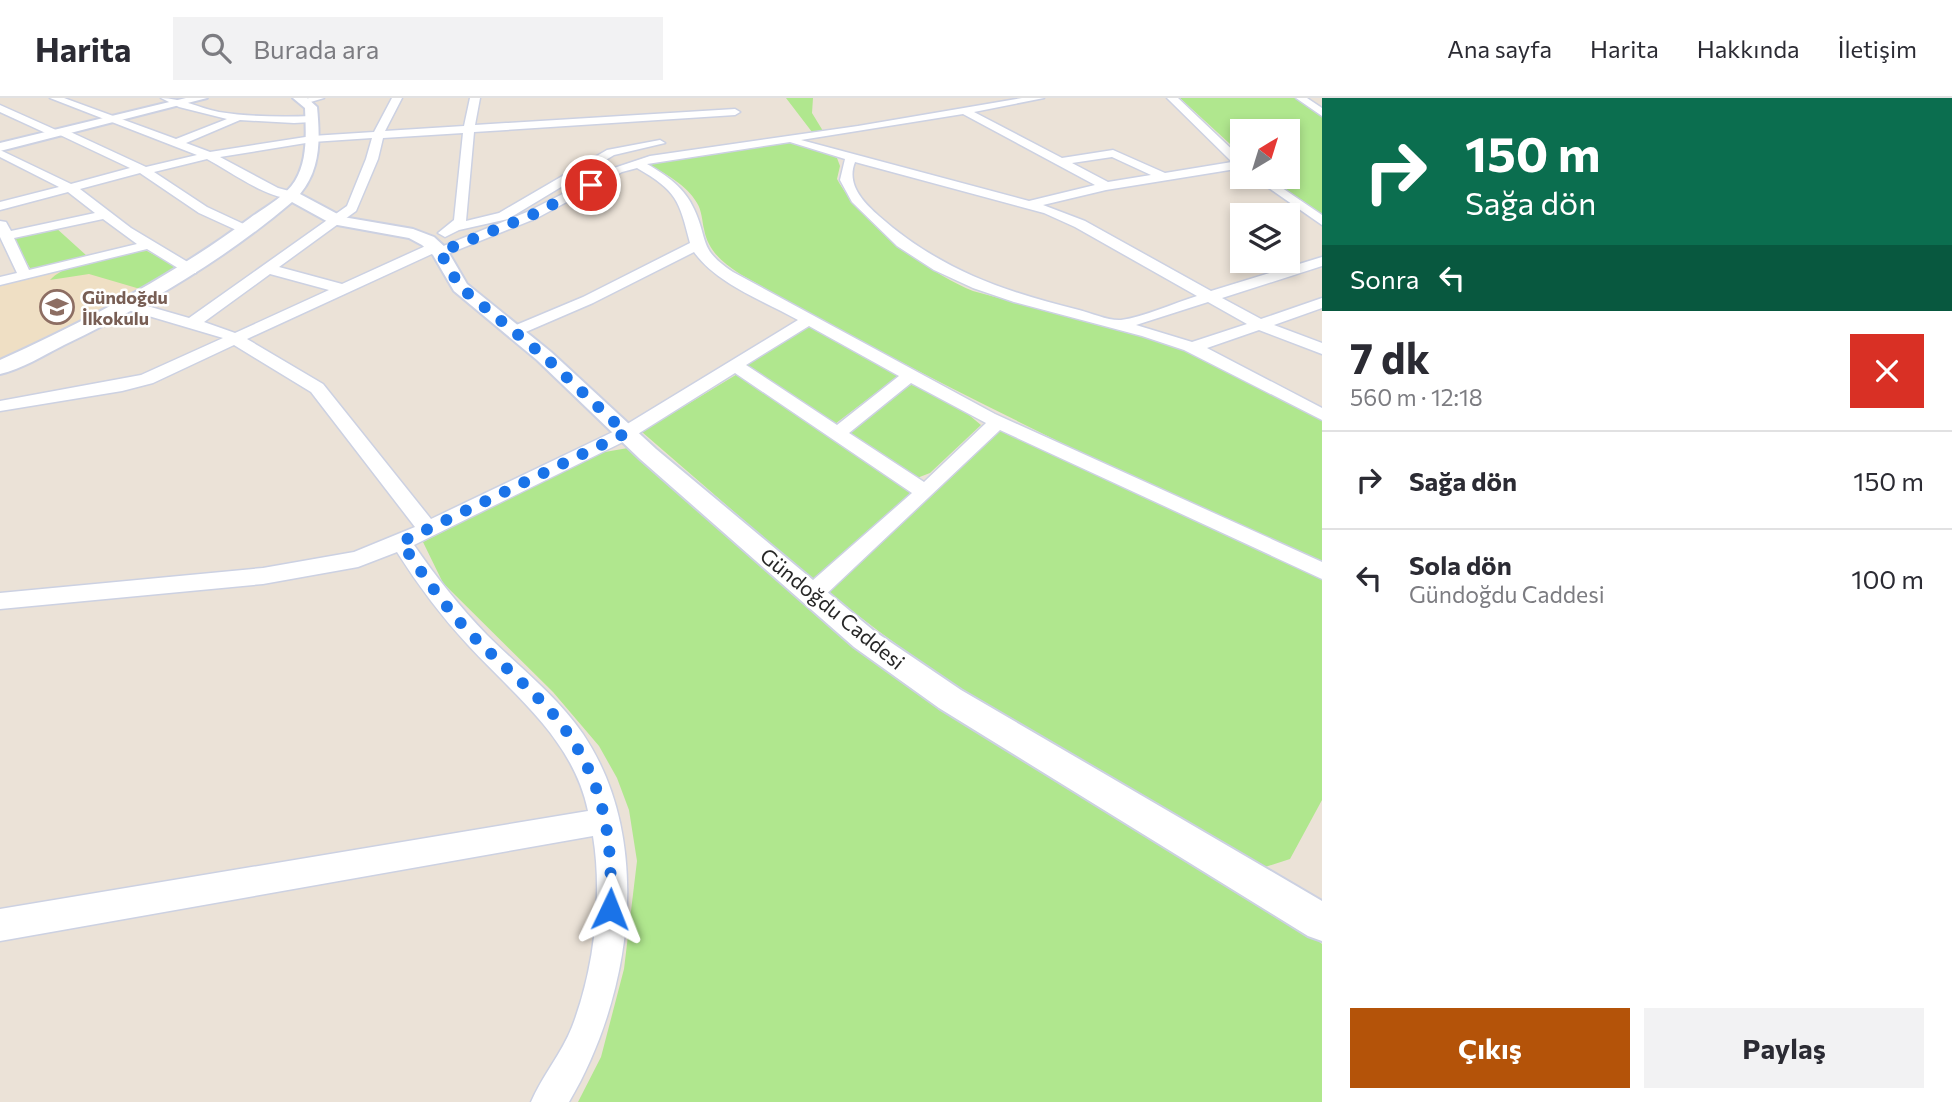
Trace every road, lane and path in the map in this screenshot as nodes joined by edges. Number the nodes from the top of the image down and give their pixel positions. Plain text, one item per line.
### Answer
1 (55, 98) edge
2 (201, 98) edge
3 (397, 98) edge
4 (475, 98) edge
5 (1039, 98) edge
6 (1172, 98) edge
7 (1301, 98) edge
8 (308, 99) edge
9 (171, 101) edge
10 (0, 108) edge
11 (964, 110) junction
12 (1322, 113) edge
13 (240, 117) junction
14 (312, 118) junction
15 (109, 119) junction
16 (742, 124) dead end
17 (469, 128) junction
18 (57, 132) junction
19 (378, 135) junction
20 (718, 135) dead end
21 (312, 139) junction
22 (785, 139) junction
23 (678, 140) dead end
24 (175, 143) junction
25 (745, 144) junction
26 (0, 146) edge
27 (0, 153) edge
28 (1230, 154) edge
29 (209, 156) junction
30 (851, 158) junction
31 (1061, 162) junction
32 (637, 163) junction
33 (1230, 167) edge
34 (143, 170) junction
35 (1164, 177) junction
36 (1106, 186) junction
37 (71, 188) junction
38 (1276, 189) edge
39 (289, 195) junction
40 (1032, 204) junction
41 (0, 206) edge
42 (103, 215) junction
43 (338, 220) junction
44 (1322, 221) edge
45 (0, 223) edge
46 (455, 227) junction
47 (245, 230) junction
48 (7, 236) junction
49 (148, 245) junction
50 (697, 245) junction
51 (434, 246) junction
52 (1322, 261) edge
53 (268, 269) junction
54 (191, 270) junction
55 (25, 275) junction
56 (0, 282) edge
57 (343, 289) junction
58 (1209, 297) junction
59 (1322, 303) edge
60 (130, 306) junction
61 (808, 320) junction
62 (194, 322) junction
63 (1260, 325) junction
64 (1117, 326) junction
65 (515, 331) junction
66 (239, 339) junction
67 (1192, 348) junction
68 (1322, 349) edge
69 (736, 366) junction
70 (0, 368) edge
71 (909, 376) junction
72 (0, 406) edge
73 (1322, 415) edge
74 (998, 422) junction
75 (626, 433) junction
76 (836, 434) junction
77 (925, 492) junction
78 (427, 528) junction
79 (401, 542) junction
80 (1322, 571) edge
81 (812, 594) junction
82 (0, 601) edge
83 (605, 821) junction
84 (1322, 922) edge
85 (0, 925) edge
86 (550, 1102) edge

1 - 15 street
2 - 9 street
3 - 19 street
4 - 17 street
5 - 11 street
6 - 28 street
7 - 12 street
8 - 14 street
9 - 13 street
9 - 15 street
10 - 18 street
11 - 22 street
11 - 31 street
13 - 14 street
13 - 24 street
14 - 21 street
15 - 18 street
15 - 24 street
16 - 17 street
17 - 19 street
17 - 46 street
18 - 26 street
18 - 34 street
19 - 21 street
19 - 43 street
20 - 25 street
21 - 29 street
21 - 39 street
22 - 25 street
22 - 30 street
23 - 46 street
24 - 29 street
25 - 32 street
27 - 37 street
29 - 34 street
29 - 39 street
30 - 40 street
30 - 64 street
31 - 35 street
31 - 36 street
32 - 50 street
32 - 51 street
33 - 35 street
34 - 37 street
34 - 47 street
35 - 36 street
36 - 40 street
37 - 41 street
37 - 42 street
38 - 44 street
39 - 43 street
39 - 47 street
40 - 58 street
42 - 48 street
42 - 49 street
43 - 51 street
43 - 53 street
45 - 48 street
46 - 51 street
47 - 54 street
48 - 55 street
49 - 54 street
49 - 55 street
50 - 61 street
50 - 65 street
51 - 57 street
51 - 65 street, Gündoğdu Caddesi
52 - 58 street
53 - 57 street
53 - 62 street
54 - 60 street
55 - 56 street
57 - 66 street
58 - 63 street
58 - 64 street
59 - 63 street
60 - 62 street
60 - 70 street
61 - 69 street
61 - 71 street
62 - 66 street
63 - 67 street
63 - 68 street
64 - 67 street
65 - 75 street, Gündoğdu Caddesi
66 - 72 street
66 - 78 street
67 - 73 street
69 - 75 street
69 - 76 street
71 - 74 street
71 - 76 street
74 - 77 street
74 - 80 street
75 - 78 street
75 - 81 street, Gündoğdu Caddesi
76 - 77 street
77 - 81 street
78 - 79 street
79 - 82 street
79 - 83 street
81 - 84 street, Gündoğdu Caddesi
83 - 85 street
83 - 86 street

